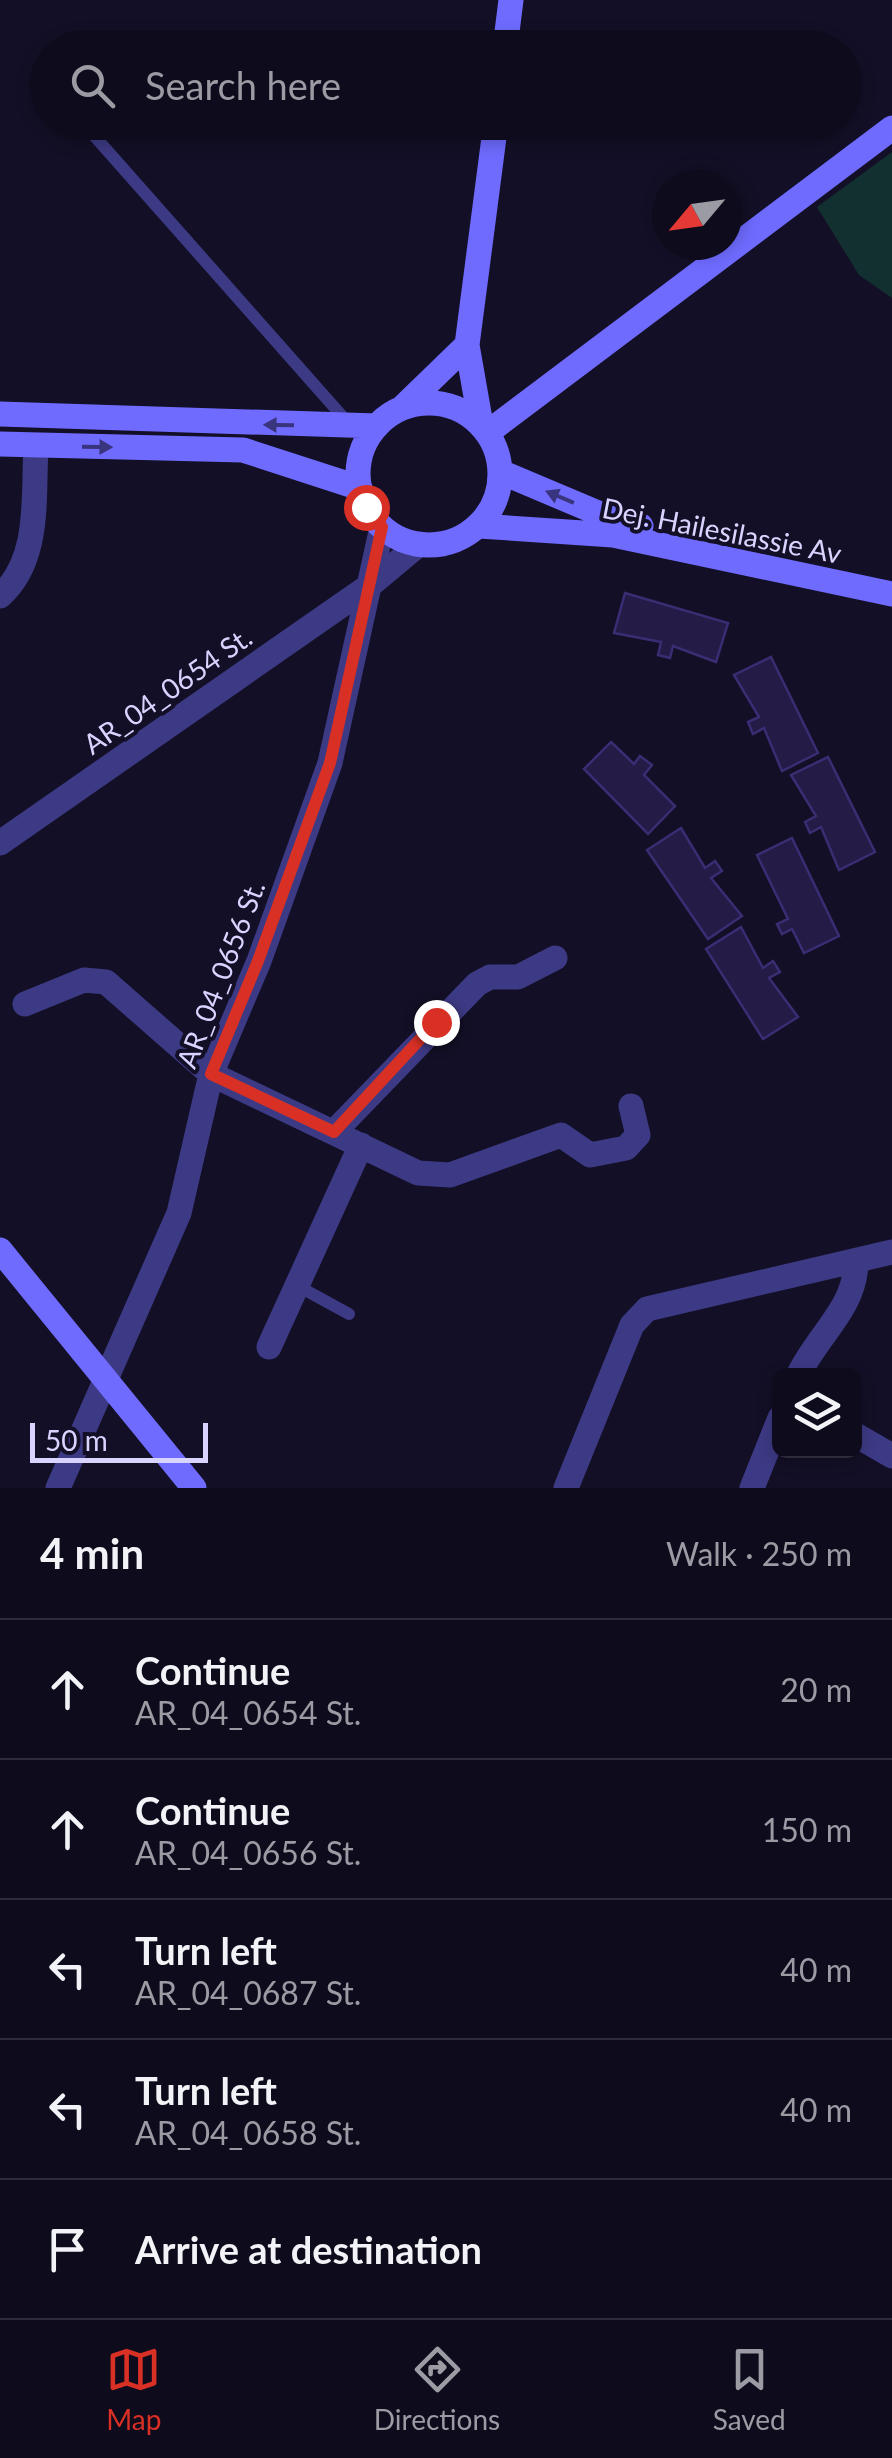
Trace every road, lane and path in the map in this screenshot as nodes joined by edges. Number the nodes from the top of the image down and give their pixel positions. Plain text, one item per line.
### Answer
1 (511, 0) edge
2 (507, 30) edge
3 (892, 128) edge
4 (99, 140) edge
5 (494, 140) edge
6 (467, 345) junction
7 (401, 409) junction
8 (0, 414) edge
9 (364, 426) junction
10 (487, 429) junction
11 (0, 444) edge
12 (36, 446) junction
13 (501, 472) junction
14 (360, 488) junction
15 (479, 526) junction
16 (382, 527) junction
17 (418, 545) junction
18 (892, 576) edge
19 (369, 586) junction
20 (892, 594) edge
21 (0, 596) edge
22 (0, 843) edge
23 (555, 958) dead end
24 (25, 1004) dead end
25 (211, 1074) junction
26 (631, 1106) dead end
27 (334, 1132) junction
28 (360, 1145) junction
29 (0, 1250) edge
30 (892, 1252) edge
31 (856, 1264) junction
32 (296, 1285) junction
33 (349, 1314) dead end
34 (269, 1347) dead end
35 (802, 1368) edge
36 (104, 1375) junction
37 (772, 1438) edge
38 (862, 1439) edge
39 (892, 1456) edge
40 (58, 1488) edge
41 (194, 1488) edge
42 (566, 1488) edge
43 (752, 1488) edge

1 - 2 main road
3 - 10 main road
4 - 9 lane
5 - 6 main road
6 - 7 main road
6 - 10 main road
7 - 9 main road
7 - 10 main road
9 -> 8 main road
9 - 14 main road
10 - 13 main road
11 - 12 main road
12 -> 14 main road
12 - 21 street
13 - 15 main road
18 -> 13 main road, Dej. Hailesilassie Av
14 - 16 main road
15 - 17 main road, Dej. Hailesilassie Av
15 - 20 main road, Dej. Hailesilassie Av
16 - 17 main road
16 - 19 street
17 - 19 street, AR_04_0654 St.
19 - 22 street, AR_04_0654 St.
19 - 25 street, AR_04_0656 St.
23 - 27 street
24 - 25 street
25 - 27 street
25 - 36 street, AR_04_0656 St.
26 - 28 street
27 - 28 street
28 - 32 street
29 - 36 main road
30 - 31 street
31 - 35 street
31 - 42 street
32 - 33 lane
32 - 34 street
36 - 40 street, AR_04_0656 St.
36 - 41 main road
37 - 43 street
38 - 39 street

